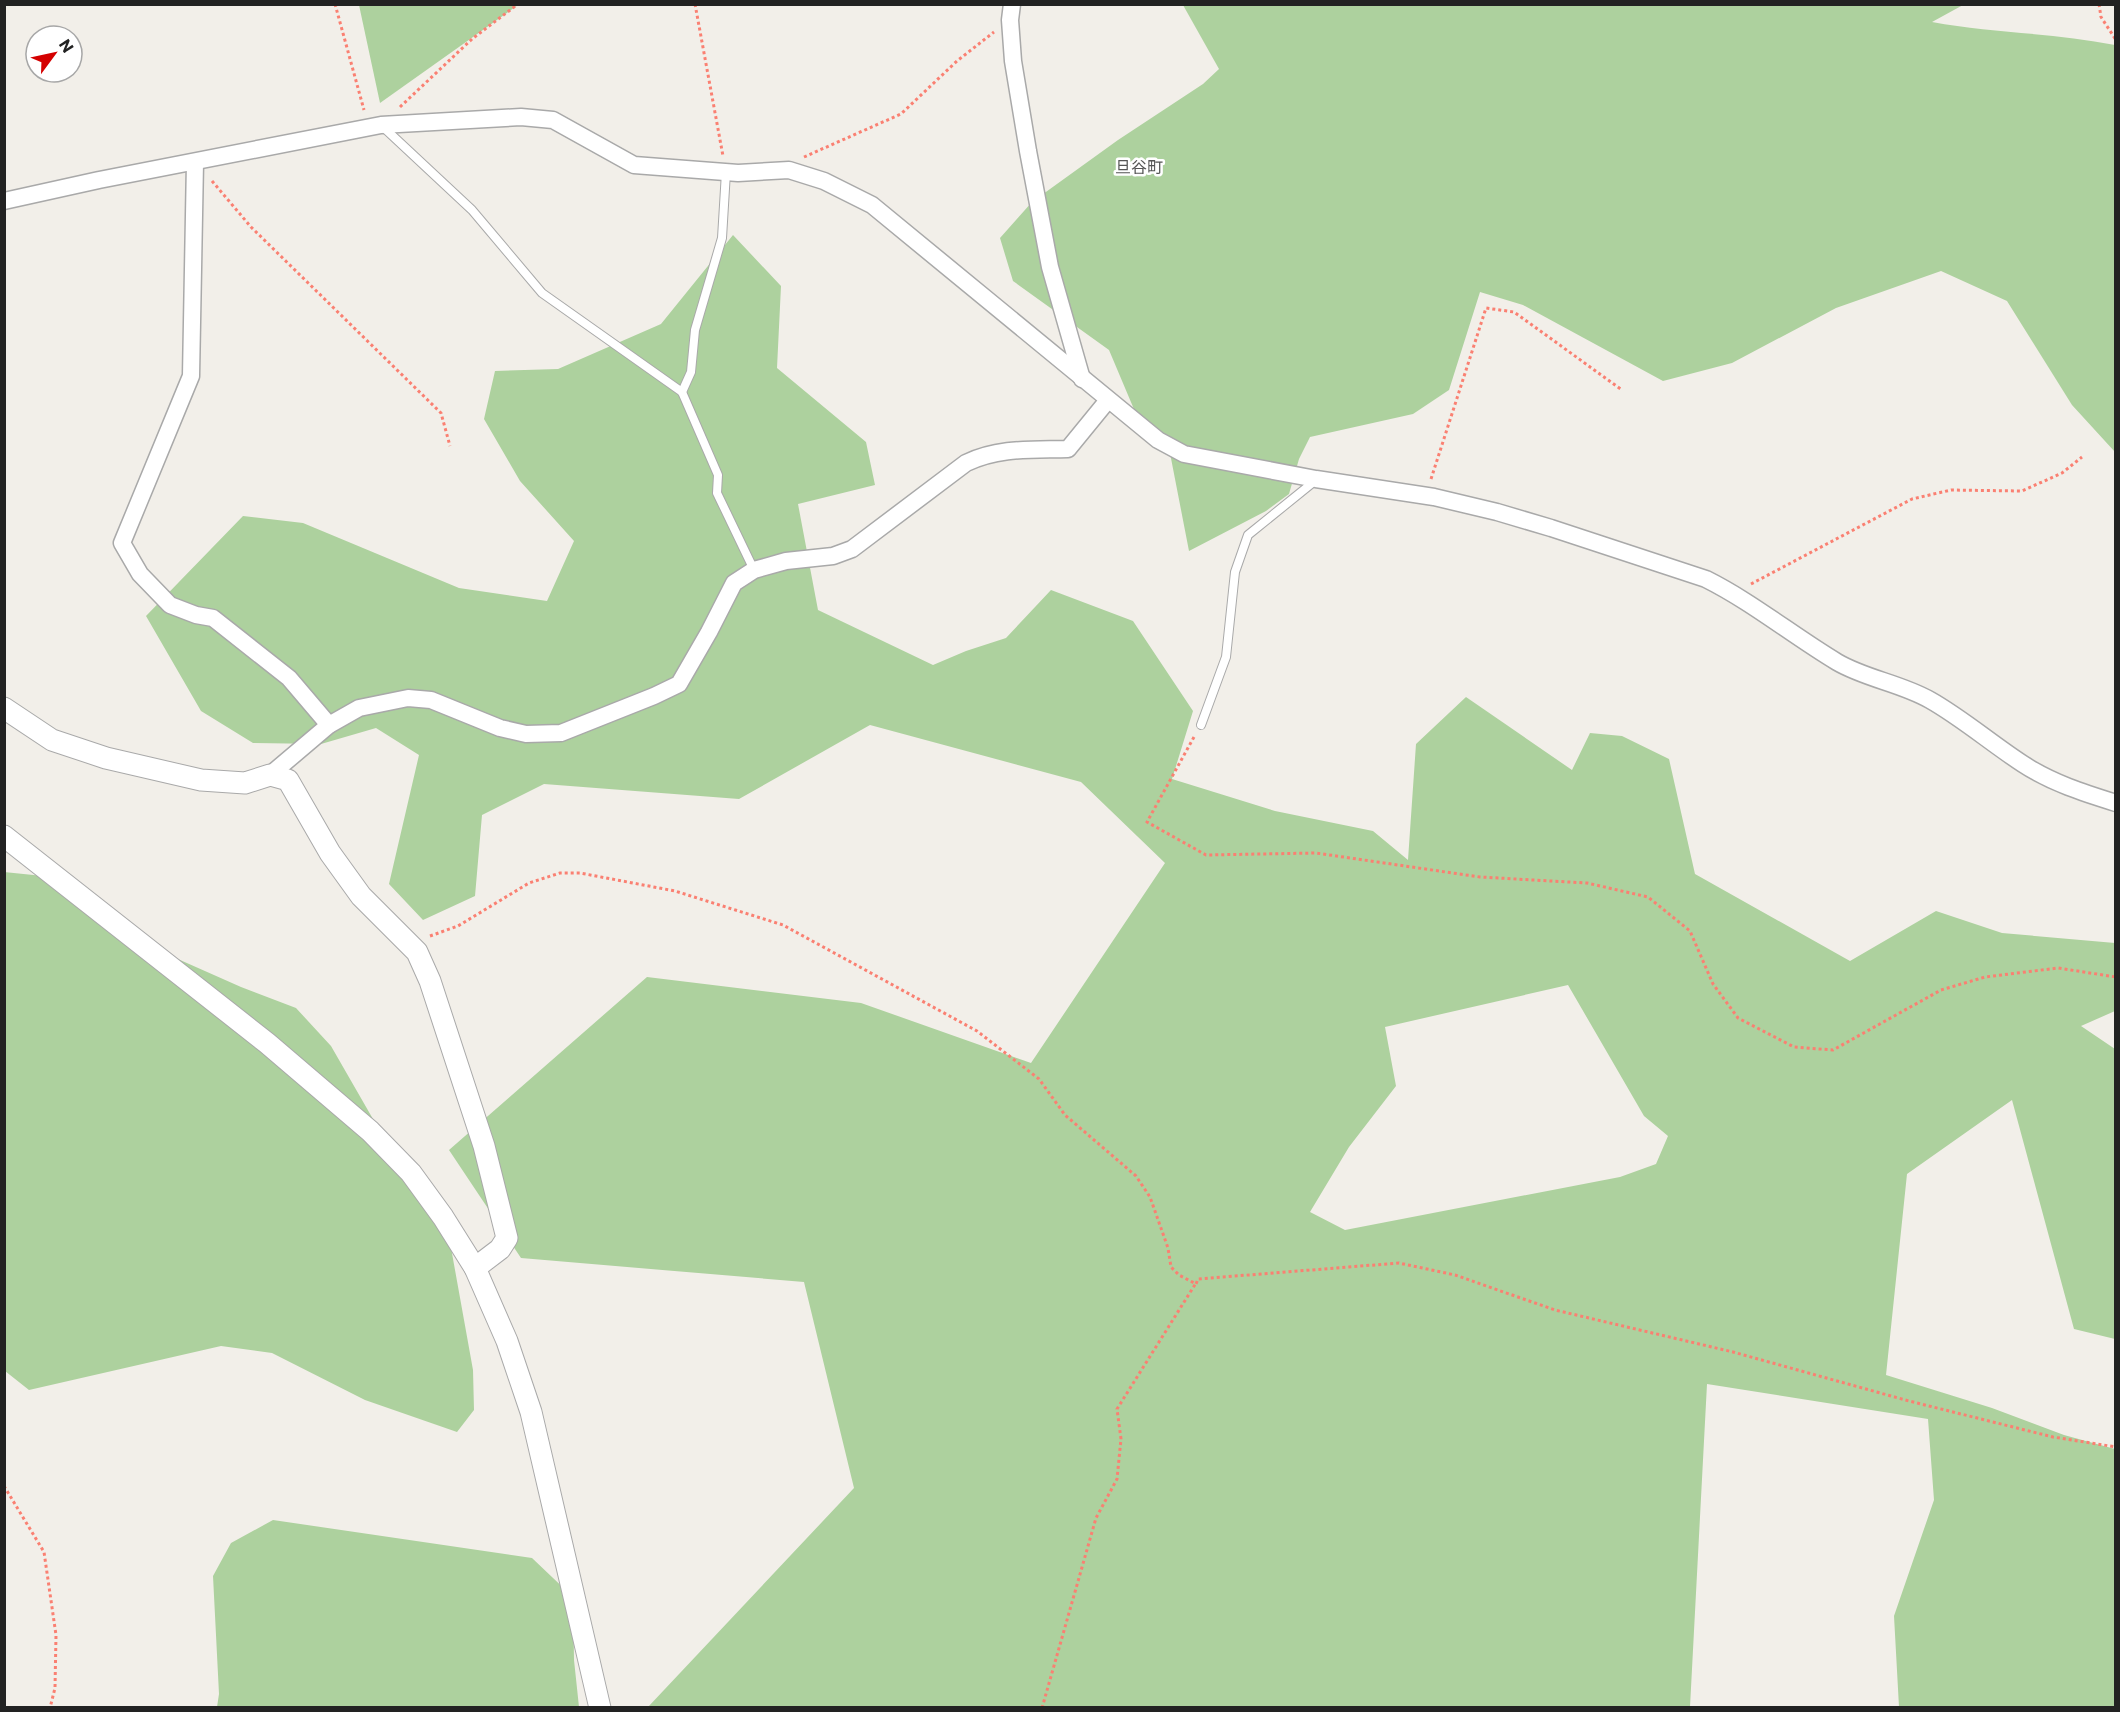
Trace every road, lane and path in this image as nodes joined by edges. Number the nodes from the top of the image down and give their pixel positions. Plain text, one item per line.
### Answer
1 (335, 4) edge
2 (518, 4) edge
3 (695, 4) edge
4 (2099, 4) edge
5 (1011, 12) edge
6 (2115, 40) edge
7 (381, 125) junction
8 (195, 162) junction
9 (781, 171) junction
10 (726, 172) junction
11 (4, 201) edge
12 (1082, 379) junction
13 (1622, 390) dead end
14 (682, 392) junction
15 (1108, 400) junction
16 (450, 446) dead end
17 (2082, 457) dead end
18 (1316, 479) junction
19 (1426, 496) junction
20 (754, 570) junction
21 (1733, 594) junction
22 (4, 708) edge
23 (329, 725) junction
24 (1201, 725) joint
25 (270, 775) junction
26 (2115, 803) edge
27 (4, 836) edge
28 (409, 944) junction
29 (2115, 977) edge
30 (475, 1268) junction
31 (1196, 1284) junction
32 (2115, 1447) edge
33 (4, 1486) edge
34 (50, 1707) edge
35 (600, 1707) edge
36 (1042, 1707) edge

1 - 7 path
2 - 7 path
3 - 10 path
4 - 6 path
5 - 9 path
5 - 12 street
7 - 8 street
7 - 10 street
7 - 14 lane
8 - 11 street
8 - 16 path
8 - 23 street
9 - 10 street
9 - 12 street
10 - 14 lane
12 - 15 street
13 - 19 path
14 - 20 lane
15 - 18 street
15 - 20 street
17 - 21 path
18 - 19 street
18 - 24 lane
19 - 21 street
20 - 23 street
21 - 26 street
22 - 25 street
23 - 25 street
24 - 29 path
25 - 28 street
27 - 30 street
28 - 30 street
28 - 31 path
30 - 35 street
31 - 32 path
31 - 36 path
33 - 34 path

